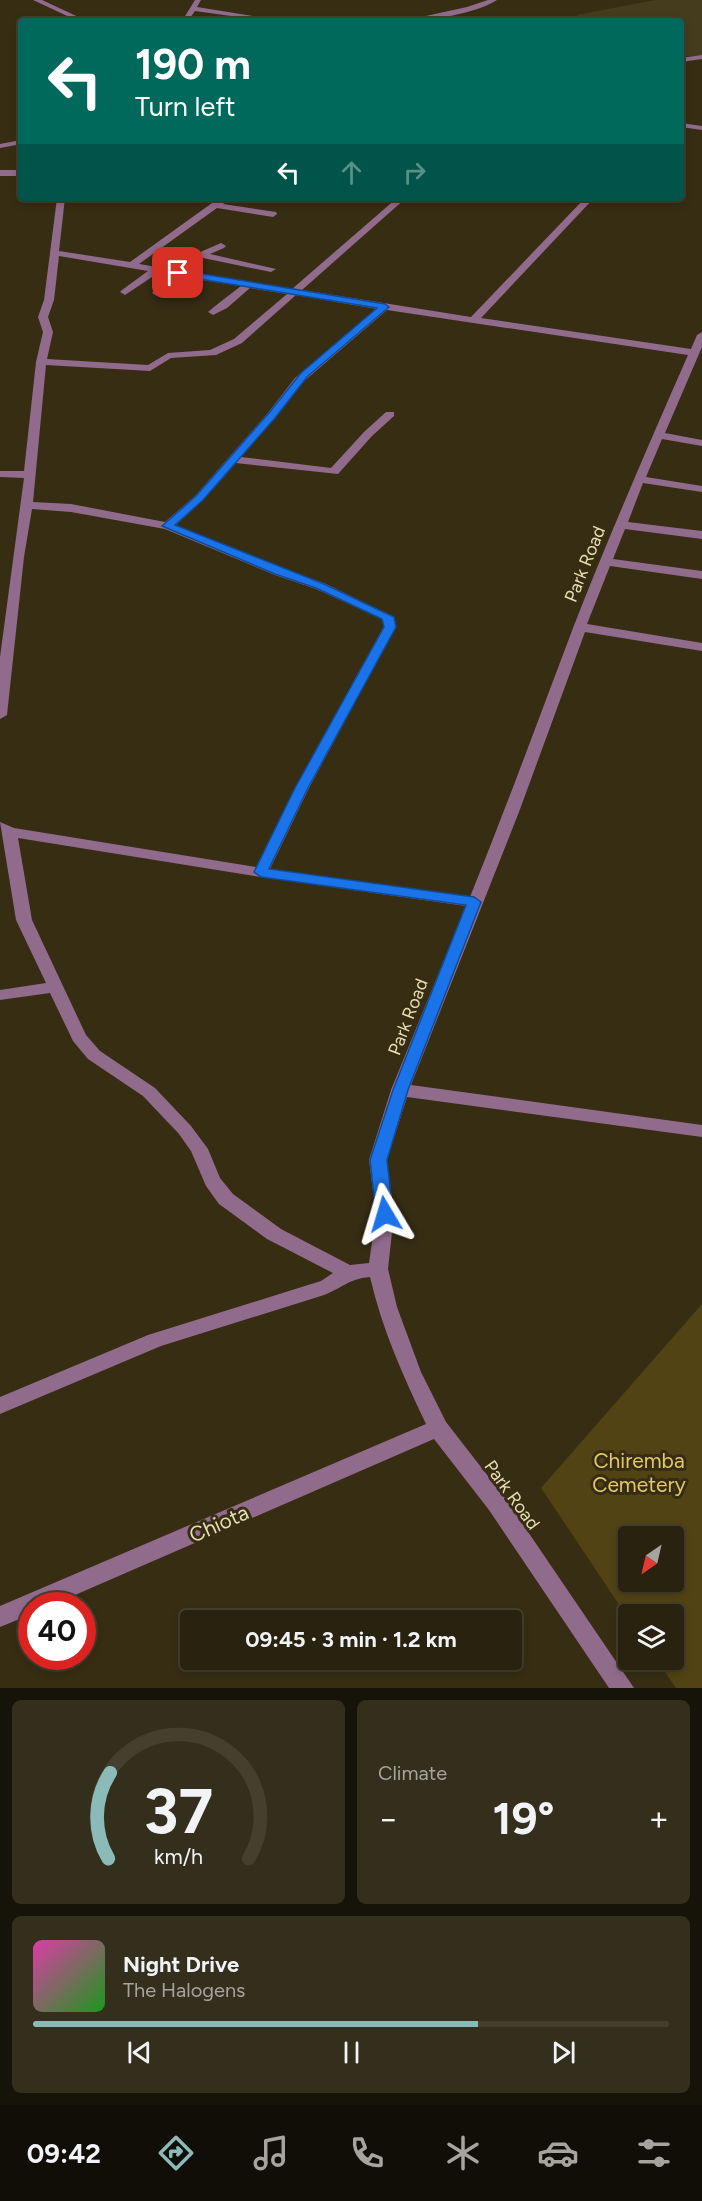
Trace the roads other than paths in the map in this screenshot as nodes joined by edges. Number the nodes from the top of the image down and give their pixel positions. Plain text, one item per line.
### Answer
1 (36, 0) edge
2 (198, 0) edge
3 (494, 0) edge
4 (191, 8) junction
5 (77, 18) edge
6 (186, 18) edge
7 (260, 18) edge
8 (422, 18) edge
9 (702, 57) edge
10 (684, 60) edge
11 (684, 125) edge
12 (702, 128) edge
13 (18, 143) edge
14 (0, 146) edge
15 (0, 173) edge
16 (18, 173) edge
17 (62, 201) edge
18 (221, 201) edge
19 (398, 201) edge
20 (587, 201) edge
21 (215, 205) junction
22 (273, 214) dead end
23 (221, 246) dead end
24 (56, 253) junction
25 (201, 255) junction
26 (132, 265) junction
27 (157, 269) junction
28 (271, 269) dead end
29 (180, 273) junction
30 (248, 285) junction
31 (125, 292) dead end
32 (295, 292) junction
33 (157, 293) dead end
34 (385, 307) junction
35 (213, 312) dead end
36 (474, 320) junction
37 (702, 335) edge
38 (694, 353) junction
39 (41, 362) junction
40 (390, 414) dead end
41 (659, 435) junction
42 (702, 442) edge
43 (234, 459) junction
44 (0, 474) edge
45 (29, 475) junction
46 (639, 479) junction
47 (702, 489) edge
48 (26, 506) junction
49 (622, 525) junction
50 (168, 526) junction
51 (702, 535) edge
52 (607, 562) junction
53 (702, 575) edge
54 (6, 616) edge
55 (580, 627) junction
56 (702, 647) edge
57 (0, 715) edge
58 (5, 829) edge
59 (261, 872) junction
60 (474, 902) junction
61 (57, 987) junction
62 (0, 995) edge
63 (400, 1090) junction
64 (702, 1131) edge
65 (378, 1269) junction
66 (348, 1272) junction
67 (0, 1406) edge
68 (438, 1428) junction
69 (0, 1617) edge
70 (622, 1688) edge

1 - 5 street
2 - 4 street
3 - 8 street
4 - 6 street
4 - 7 street
9 - 10 street
11 - 12 street
13 - 14 street
15 - 16 street
17 - 24 street
18 - 21 street
19 - 32 street
20 - 36 street
21 - 22 street
21 - 26 street
23 - 25 street
24 - 26 street
24 - 39 street
25 - 28 street
25 - 29 street
26 - 27 street
27 - 29 street
27 - 31 street
29 - 30 street
29 - 33 street
30 - 32 street
30 - 35 street
32 - 34 street
32 - 39 street
34 - 36 street
34 - 43 street
36 - 38 street
37 - 38 street, Park Road
38 - 41 street, Park Road
39 - 45 street
40 - 43 street
41 - 42 street
41 - 46 street, Park Road
43 - 50 street
44 - 45 street
45 - 48 street
46 - 47 street
46 - 49 street, Park Road
48 - 50 street
48 - 54 street
49 - 51 street
49 - 52 street, Park Road
50 - 59 street
52 - 53 street
52 - 55 street, Park Road
54 - 57 street
55 - 56 street
55 - 60 street, Park Road
58 - 59 street
58 - 61 street
59 - 60 street
60 - 63 street, Park Road
61 - 62 street
61 - 66 street
63 - 64 street
63 - 65 street, Park Road
65 - 66 street
65 - 68 street, Park Road
66 - 67 street
68 - 69 street, Chiota
68 - 70 street, Park Road

